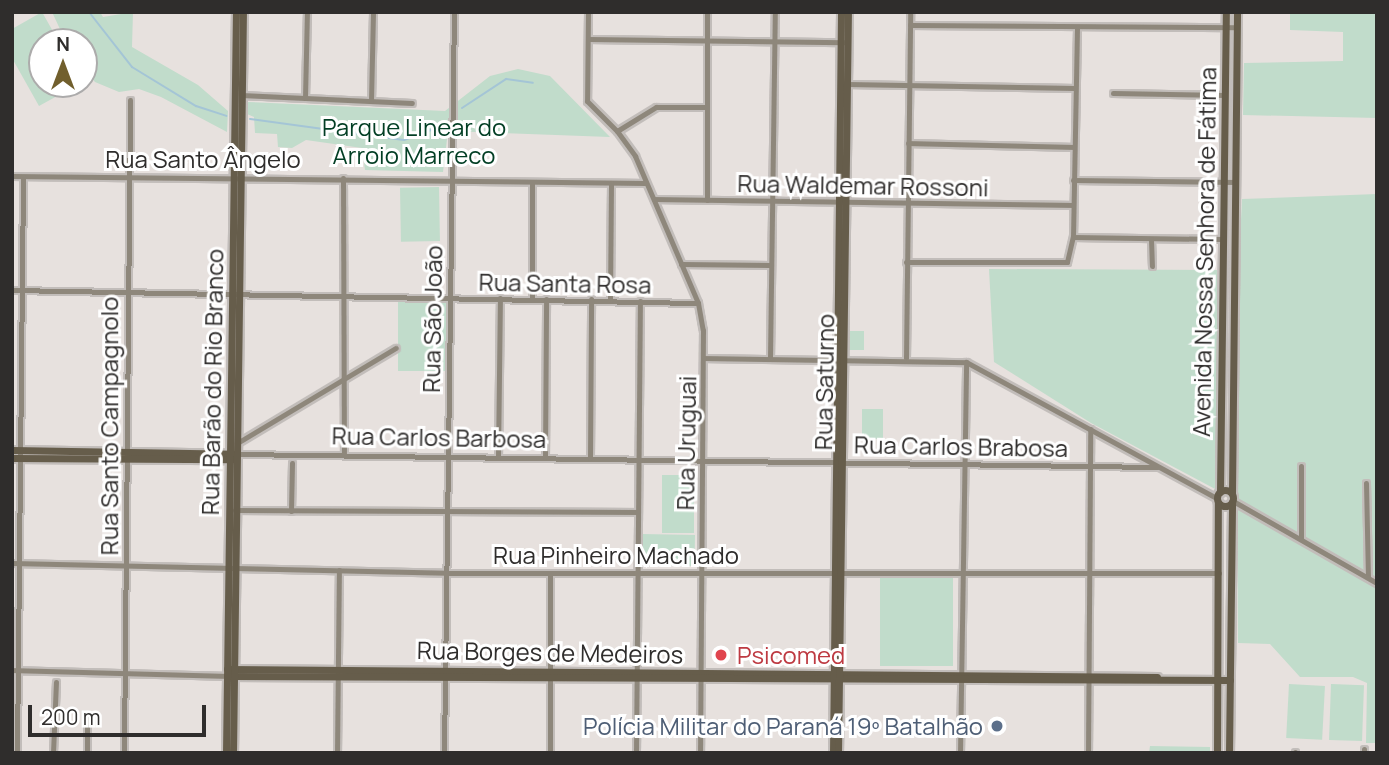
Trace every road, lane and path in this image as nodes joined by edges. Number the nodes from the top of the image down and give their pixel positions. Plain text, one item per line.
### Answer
1 (236, 12) edge
2 (243, 12) edge
3 (307, 12) edge
4 (373, 12) edge
5 (454, 12) edge
6 (588, 12) edge
7 (707, 12) edge
8 (775, 12) edge
9 (841, 12) edge
10 (848, 12) edge
11 (910, 12) edge
12 (1226, 12) edge
13 (1237, 12) edge
14 (910, 25) junction
15 (1226, 27) junction
16 (1237, 27) junction
17 (1077, 28) junction
18 (588, 39) junction
19 (707, 39) junction
20 (775, 40) junction
21 (844, 42) junction
22 (844, 84) junction
23 (909, 86) junction
24 (1075, 88) junction
25 (1113, 93) dead end
26 (241, 95) junction
27 (1225, 95) junction
28 (1236, 95) junction
29 (305, 98) junction
30 (130, 100) dead end
31 (371, 101) junction
32 (412, 103) dead end
33 (707, 107) junction
34 (617, 131) junction
35 (238, 137) junction
36 (908, 143) junction
37 (1073, 147) junction
38 (12, 176) edge
39 (23, 177) junction
40 (129, 177) junction
41 (237, 177) junction
42 (343, 177) junction
43 (1073, 180) junction
44 (1224, 180) junction
45 (452, 182) junction
46 (532, 182) junction
47 (1236, 182) junction
48 (611, 183) junction
49 (646, 183) junction
50 (654, 199) junction
51 (707, 200) junction
52 (772, 203) junction
53 (907, 203) junction
54 (842, 204) junction
55 (1073, 205) junction
56 (1073, 237) junction
57 (1151, 239) junction
58 (1224, 239) junction
59 (906, 262) junction
60 (681, 264) junction
61 (769, 265) junction
62 (1152, 266) dead end
63 (12, 290) edge
64 (22, 290) junction
65 (128, 292) junction
66 (237, 293) junction
67 (342, 294) junction
68 (450, 298) junction
69 (500, 298) junction
70 (532, 298) junction
71 (546, 299) junction
72 (591, 299) junction
73 (610, 300) junction
74 (640, 301) junction
75 (698, 303) junction
76 (396, 348) dead end
77 (841, 357) junction
78 (704, 358) junction
79 (770, 358) junction
80 (906, 358) junction
81 (965, 362) junction
82 (12, 373) edge
83 (21, 373) junction
84 (343, 382) junction
85 (235, 418) junction
86 (1090, 429) junction
87 (237, 443) junction
88 (16, 454) edge
89 (344, 454) junction
90 (126, 456) junction
91 (448, 456) junction
92 (235, 457) junction
93 (498, 457) junction
94 (545, 457) junction
95 (590, 458) junction
96 (638, 459) junction
97 (704, 460) junction
98 (839, 462) junction
99 (292, 463) dead end
100 (964, 464) junction
101 (1090, 466) junction
102 (1301, 466) dead end
103 (1158, 467) junction
104 (1366, 483) dead end
105 (1218, 498) junction
106 (1232, 499) junction
107 (232, 510) junction
108 (291, 511) junction
109 (447, 511) junction
110 (638, 512) junction
111 (1301, 539) junction
112 (16, 563) edge
113 (125, 564) junction
114 (232, 566) junction
115 (339, 570) junction
116 (838, 570) junction
117 (961, 571) junction
118 (702, 572) junction
119 (1088, 572) junction
120 (446, 573) junction
121 (550, 573) junction
122 (638, 573) junction
123 (1219, 573) junction
124 (1368, 577) junction
125 (1377, 583) edge
126 (15, 670) edge
127 (124, 671) junction
128 (228, 672) junction
129 (338, 673) junction
130 (445, 674) junction
131 (551, 676) junction
132 (637, 676) junction
133 (700, 676) junction
134 (836, 676) junction
135 (960, 677) junction
136 (1088, 680) junction
137 (1217, 680) junction
138 (1230, 680) junction
139 (55, 682) dead end
140 (87, 719) dead end
141 (17, 753) edge
142 (53, 753) edge
143 (87, 753) edge
144 (124, 753) edge
145 (226, 753) edge
146 (233, 753) edge
147 (337, 753) edge
148 (444, 753) edge
149 (550, 753) edge
150 (636, 753) edge
151 (700, 753) edge
152 (833, 753) edge
153 (838, 753) edge
154 (960, 753) edge
155 (1088, 753) edge
156 (1217, 753) edge
157 (1229, 753) edge

1 - 35 street, Rua Barão do Rio Branco
2 - 26 street, Rua Barão do Rio Branco
3 - 29 street
4 - 31 street
5 - 45 street, Rua São João
6 - 18 street
7 - 19 street
8 - 20 street
9 - 21 street, Rua Saturno
10 - 21 street, Rua Saturno
11 - 14 street
12 - 15 street, Avenida Nossa Senhora de Fátima
13 - 16 street, Avenida Nossa Senhora de Fátima
14 - 17 street
14 - 23 street
15 - 16 street
15 - 17 street
15 - 27 street, Avenida Nossa Senhora de Fátima
16 - 28 street, Avenida Nossa Senhora de Fátima
17 - 24 street
18 - 19 street
18 - 34 street, Rua Uruguai
19 - 20 street
19 - 33 street
20 - 21 street
20 - 52 street
21 - 22 street, Rua Saturno
22 - 23 street
22 - 54 street, Rua Saturno
23 - 24 street
23 - 36 street
24 - 37 street
25 - 27 street
26 - 29 street
26 - 35 street, Rua Barão do Rio Branco
27 - 28 street
27 - 44 street, Avenida Nossa Senhora de Fátima
28 - 47 street, Avenida Nossa Senhora de Fátima
29 - 31 street
30 - 40 street, Rua Santo Campagnolo
31 - 32 street
33 - 34 street
33 - 51 street
34 - 49 street, Rua Uruguai
35 - 41 street, Rua Barão do Rio Branco
36 - 37 street
36 - 53 street
37 - 43 street
38 - 39 street, Rua Santo Ângelo
39 - 40 street, Rua Santo Ângelo
39 - 64 street
40 - 41 street, Rua Santo Ângelo
40 - 65 street, Rua Santo Campagnolo
41 - 42 street, Rua Santo Ângelo
41 - 66 street, Rua Barão do Rio Branco
42 - 45 street, Rua Santo Ângelo
42 - 67 street
43 - 44 street
43 - 55 street
44 - 47 street
44 - 58 street, Avenida Nossa Senhora de Fátima
45 - 46 street, Rua Santo Ângelo
45 - 68 street, Rua São João
46 - 48 street, Rua Santo Ângelo
46 - 70 street
47 - 106 street, Avenida Nossa Senhora de Fátima
48 - 49 street, Rua Santo Ângelo
48 - 73 street
49 - 50 street, Rua Uruguai
50 - 51 street, Rua Waldemar Rossoni
50 - 60 street, Rua Uruguai
51 - 52 street, Rua Waldemar Rossoni
52 - 54 street, Rua Waldemar Rossoni
52 - 61 street
53 - 54 street, Rua Waldemar Rossoni
53 - 55 street, Rua Waldemar Rossoni
53 - 59 street
54 - 77 street, Rua Saturno
55 - 56 street
56 - 57 street
56 - 59 street
57 - 58 street
57 - 62 street
58 - 105 street, Avenida Nossa Senhora de Fátima
59 - 80 street
60 - 61 street
60 - 75 street, Rua Uruguai
61 - 79 street
63 - 64 street, Rua Santa Rosa
64 - 65 street, Rua Santa Rosa
64 - 83 street
65 - 66 street, Rua Santa Rosa
65 - 90 street, Rua Santo Campagnolo
66 - 67 street, Rua Santa Rosa
66 - 85 street, Rua Barão do Rio Branco
67 - 68 street, Rua Santa Rosa
67 - 84 street
68 - 69 street, Rua Santa Rosa
68 - 91 street, Rua São João
69 - 70 street, Rua Santa Rosa
69 - 93 street
70 - 71 street, Rua Santa Rosa
71 - 72 street, Rua Santa Rosa
71 - 94 street
72 - 73 street, Rua Santa Rosa
72 - 95 street
73 - 74 street, Rua Santa Rosa
74 - 75 street, Rua Santa Rosa
74 - 96 street
75 - 78 street, Rua Uruguai
76 - 84 street
77 - 79 street
77 - 80 street
77 - 98 street, Rua Saturno
78 - 79 street
78 - 97 street, Rua Uruguai
80 - 81 street
81 - 86 street
81 - 100 street
82 - 83 street
83 - 88 street
84 - 87 street
84 - 89 street
85 - 87 street, Rua Barão do Rio Branco
85 - 92 street, Rua Barão do Rio Branco
86 - 101 street
86 - 103 street
87 - 92 street, Rua Barão do Rio Branco
88 - 90 street, Rua Carlos Barbosa
88 - 112 street
89 - 91 street, Rua Carlos Barbosa
89 - 92 street, Rua Carlos Barbosa
90 - 92 street, Rua Carlos Barbosa
90 - 113 street, Rua Santo Campagnolo
91 - 93 street, Rua Carlos Barbosa
91 - 109 street, Rua São João
92 - 107 street, Rua Barão do Rio Branco
93 - 94 street, Rua Carlos Barbosa
94 - 95 street, Rua Carlos Barbosa
95 - 96 street, Rua Carlos Barbosa
96 - 97 street, Rua Carlos Brabosa
96 - 110 street
97 - 98 street, Rua Carlos Brabosa
97 - 118 street, Rua Uruguai
98 - 100 street, Rua Carlos Brabosa
98 - 116 street, Rua Saturno
99 - 108 street
100 - 101 street, Rua Carlos Brabosa
100 - 117 street
101 - 103 street, Rua Carlos Brabosa
101 - 119 street
102 - 111 street
103 - 105 street
104 - 124 street
105 - 106 street
105 - 106 street
105 - 123 street, Avenida Nossa Senhora de Fátima
106 - 111 street
106 - 138 street, Avenida Nossa Senhora de Fátima
107 - 108 street
107 - 114 street, Rua Barão do Rio Branco
108 - 109 street
109 - 110 street
109 - 120 street, Rua São João
110 - 122 street
111 - 124 street
112 - 113 street, Rua Pinheiro Machado
112 - 126 street
113 - 114 street, Rua Pinheiro Machado
113 - 127 street, Rua Santo Campagnolo
114 - 115 street, Rua Pinheiro Machado
114 - 128 street, Rua Barão do Rio Branco
115 - 120 street, Rua Pinheiro Machado
115 - 129 street
116 - 117 street, Rua Pinheiro Machado
116 - 118 street, Rua Pinheiro Machado
116 - 134 street, Rua Saturno
117 - 119 street, Rua Pinheiro Machado
117 - 135 street
118 - 122 street, Rua Pinheiro Machado
118 - 133 street, Rua Uruguai
119 - 123 street, Rua Pinheiro Machado
119 - 136 street
120 - 121 street, Rua Pinheiro Machado
120 - 130 street, Rua São João
121 - 122 street, Rua Pinheiro Machado
121 - 131 street
122 - 132 street
123 - 137 street, Avenida Nossa Senhora de Fátima
124 - 125 street
126 - 127 street
126 - 141 street
127 - 128 street
127 - 144 street, Rua Santo Campagnolo
128 - 129 street, Rua Borges de Medeiros
128 - 145 street, Rua Barão do Rio Branco
128 - 146 street, Rua Barão do Rio Branco
129 - 130 street, Rua Borges de Medeiros
129 - 147 street
130 - 131 street, Rua Borges de Medeiros
130 - 148 street, Rua São João
131 - 132 street, Rua Borges de Medeiros
131 - 149 street
132 - 133 street, Rua Borges de Medeiros
132 - 150 street
133 - 134 street, Rua Borges de Medeiros
133 - 151 street, Rua Uruguai
134 - 135 street, Rua Borges de Medeiros
134 - 152 street, Rua Saturno
134 - 153 street, Rua Saturno
135 - 136 street, Rua Borges de Medeiros
135 - 154 street
136 - 137 street, Rua Borges de Medeiros
136 - 155 street
137 - 138 street
137 - 156 street, Avenida Nossa Senhora de Fátima
138 - 157 street, Avenida Nossa Senhora de Fátima
139 - 142 street
140 - 143 street

